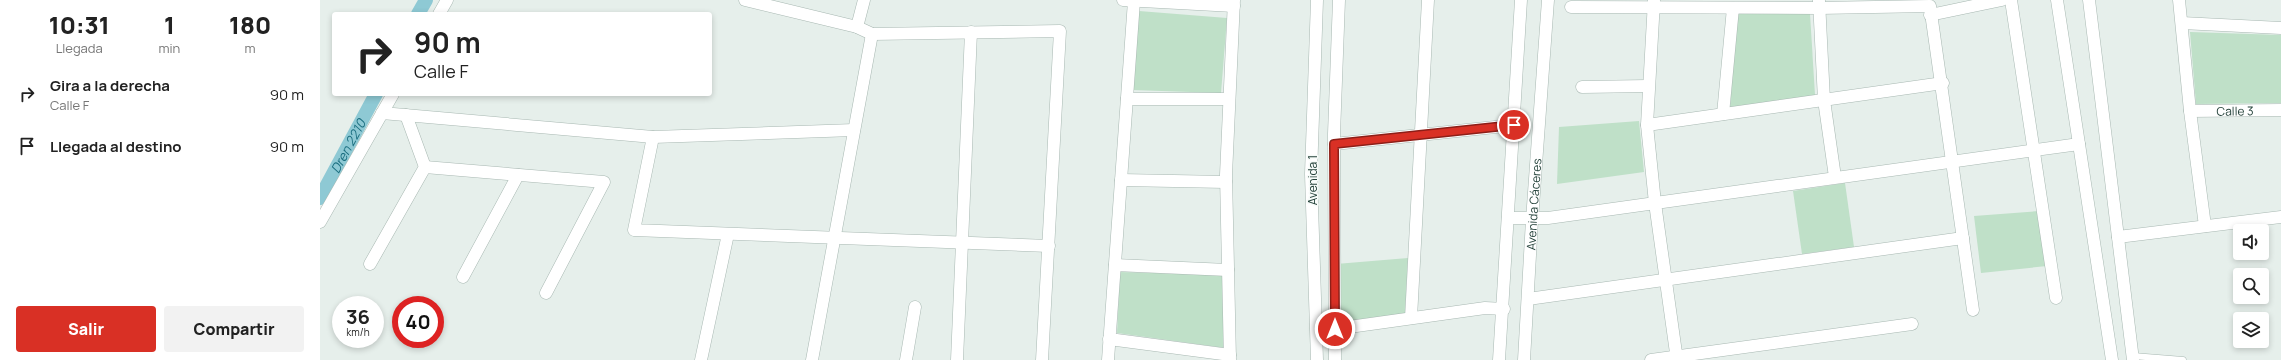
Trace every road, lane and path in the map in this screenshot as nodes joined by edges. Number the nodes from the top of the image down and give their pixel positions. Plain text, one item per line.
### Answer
1 (447, 0) edge
2 (745, 0) edge
3 (864, 0) edge
4 (1129, 0) edge
5 (1317, 0) edge
6 (1339, 0) edge
7 (1428, 0) edge
8 (1521, 0) edge
9 (1548, 0) edge
10 (2002, 0) edge
11 (2011, 0) edge
12 (2057, 0) edge
13 (2088, 0) edge
14 (2179, 0) edge
15 (1234, 3) edge
16 (1654, 4) edge
17 (1819, 4) edge
18 (1571, 8) dead end
19 (1733, 8) junction
20 (440, 12) edge
21 (1930, 15) junction
22 (2182, 24) junction
23 (857, 27) junction
24 (2281, 28) edge
25 (971, 32) junction
26 (872, 34) junction
27 (1943, 83) junction
28 (1648, 86) junction
29 (1582, 87) dead end
30 (392, 96) edge
31 (1127, 99) junction
32 (1228, 100) junction
33 (1824, 100) junction
34 (2281, 110) edge
35 (2190, 111) junction
36 (382, 113) junction
37 (1723, 114) junction
38 (406, 115) junction
39 (1514, 125) junction
40 (1647, 125) junction
41 (854, 130) junction
42 (1421, 135) junction
43 (653, 137) junction
44 (1334, 144) junction
45 (2079, 144) junction
46 (2034, 150) junction
47 (1953, 160) junction
48 (425, 167) junction
49 (518, 175) junction
50 (1835, 177) junction
51 (1121, 180) junction
52 (1226, 182) junction
53 (1655, 203) junction
54 (2281, 217) edge
55 (1508, 218) junction
56 (1532, 220) junction
57 (320, 222) edge
58 (2205, 226) junction
59 (728, 234) junction
60 (2118, 237) junction
61 (834, 238) junction
62 (1963, 238) junction
63 (962, 243) junction
64 (1049, 246) junction
65 (370, 264) dead end
66 (1115, 265) junction
67 (1228, 270) junction
68 (462, 277) dead end
69 (1665, 281) junction
70 (546, 293) dead end
71 (2056, 298) dead end
72 (1528, 299) junction
73 (915, 307) dead end
74 (1504, 309) junction
75 (1973, 310) dead end
76 (1411, 318) junction
77 (1912, 324) dead end
78 (1342, 328) dead end
79 (1110, 339) junction
80 (1230, 358) edge
81 (1677, 358) edge
82 (2133, 358) edge
83 (702, 360) edge
84 (812, 360) edge
85 (906, 360) edge
86 (957, 360) edge
87 (1042, 360) edge
88 (1108, 360) edge
89 (1317, 360) edge
90 (1335, 360) edge
91 (1500, 360) edge
92 (1524, 360) edge
93 (1650, 360) edge
94 (2112, 360) edge
95 (2183, 360) edge

1 - 20 street
2 - 23 street
3 - 23 street
4 - 15 street
4 - 31 street
5 - 89 street, Avenida 1
6 - 44 street, Avenida 1
7 - 42 street
8 - 39 street, Avenida Cáceres
9 - 56 street, Avenida Cáceres
10 - 21 street
11 - 46 street
12 - 45 street
13 - 60 street
14 - 22 street
15 - 32 street
16 - 18 street
16 - 19 street
16 - 28 street
17 - 19 street
17 - 21 street
17 - 33 street
19 - 37 street
21 - 27 street
22 - 24 street
22 - 35 street
23 - 26 street
25 - 26 street
25 - 63 street
25 - 64 street
26 - 41 street
27 - 33 street
27 - 47 street
28 - 29 street
28 - 40 street
30 - 36 street
31 - 32 street
31 - 51 street
32 - 52 street
33 - 37 street
33 - 50 street
34 - 35 street, Calle 3
35 - 58 street
36 - 38 street
36 - 57 street
37 - 40 street
38 - 43 street
38 - 48 street
39 - 42 street
39 - 55 street, Avenida Cáceres
40 - 53 street
41 - 43 street
41 - 61 street
42 - 44 street
42 - 76 street
43 - 59 street
44 - 90 street, Avenida 1
45 - 46 street
45 - 94 street
46 - 47 street
46 - 71 street
47 - 50 street
47 - 62 street
48 - 49 street
48 - 65 street
49 - 68 street
49 - 70 street
50 - 53 street
51 - 52 street
51 - 66 street
52 - 67 street
53 - 56 street
53 - 69 street
54 - 58 street
55 - 56 street
55 - 74 street, Avenida Cáceres
56 - 72 street, Avenida Cáceres
58 - 60 street
59 - 61 street
59 - 83 street
60 - 82 street
61 - 63 street
61 - 84 street
62 - 69 street
62 - 75 street
63 - 64 street
63 - 86 street
64 - 87 street
66 - 67 street
66 - 79 street
67 - 80 street
69 - 72 street
69 - 81 street
72 - 92 street, Avenida Cáceres
73 - 85 street
74 - 76 street
74 - 91 street, Avenida Cáceres
76 - 78 street
77 - 81 street
79 - 80 street
79 - 88 street
81 - 93 street
82 - 95 lane

